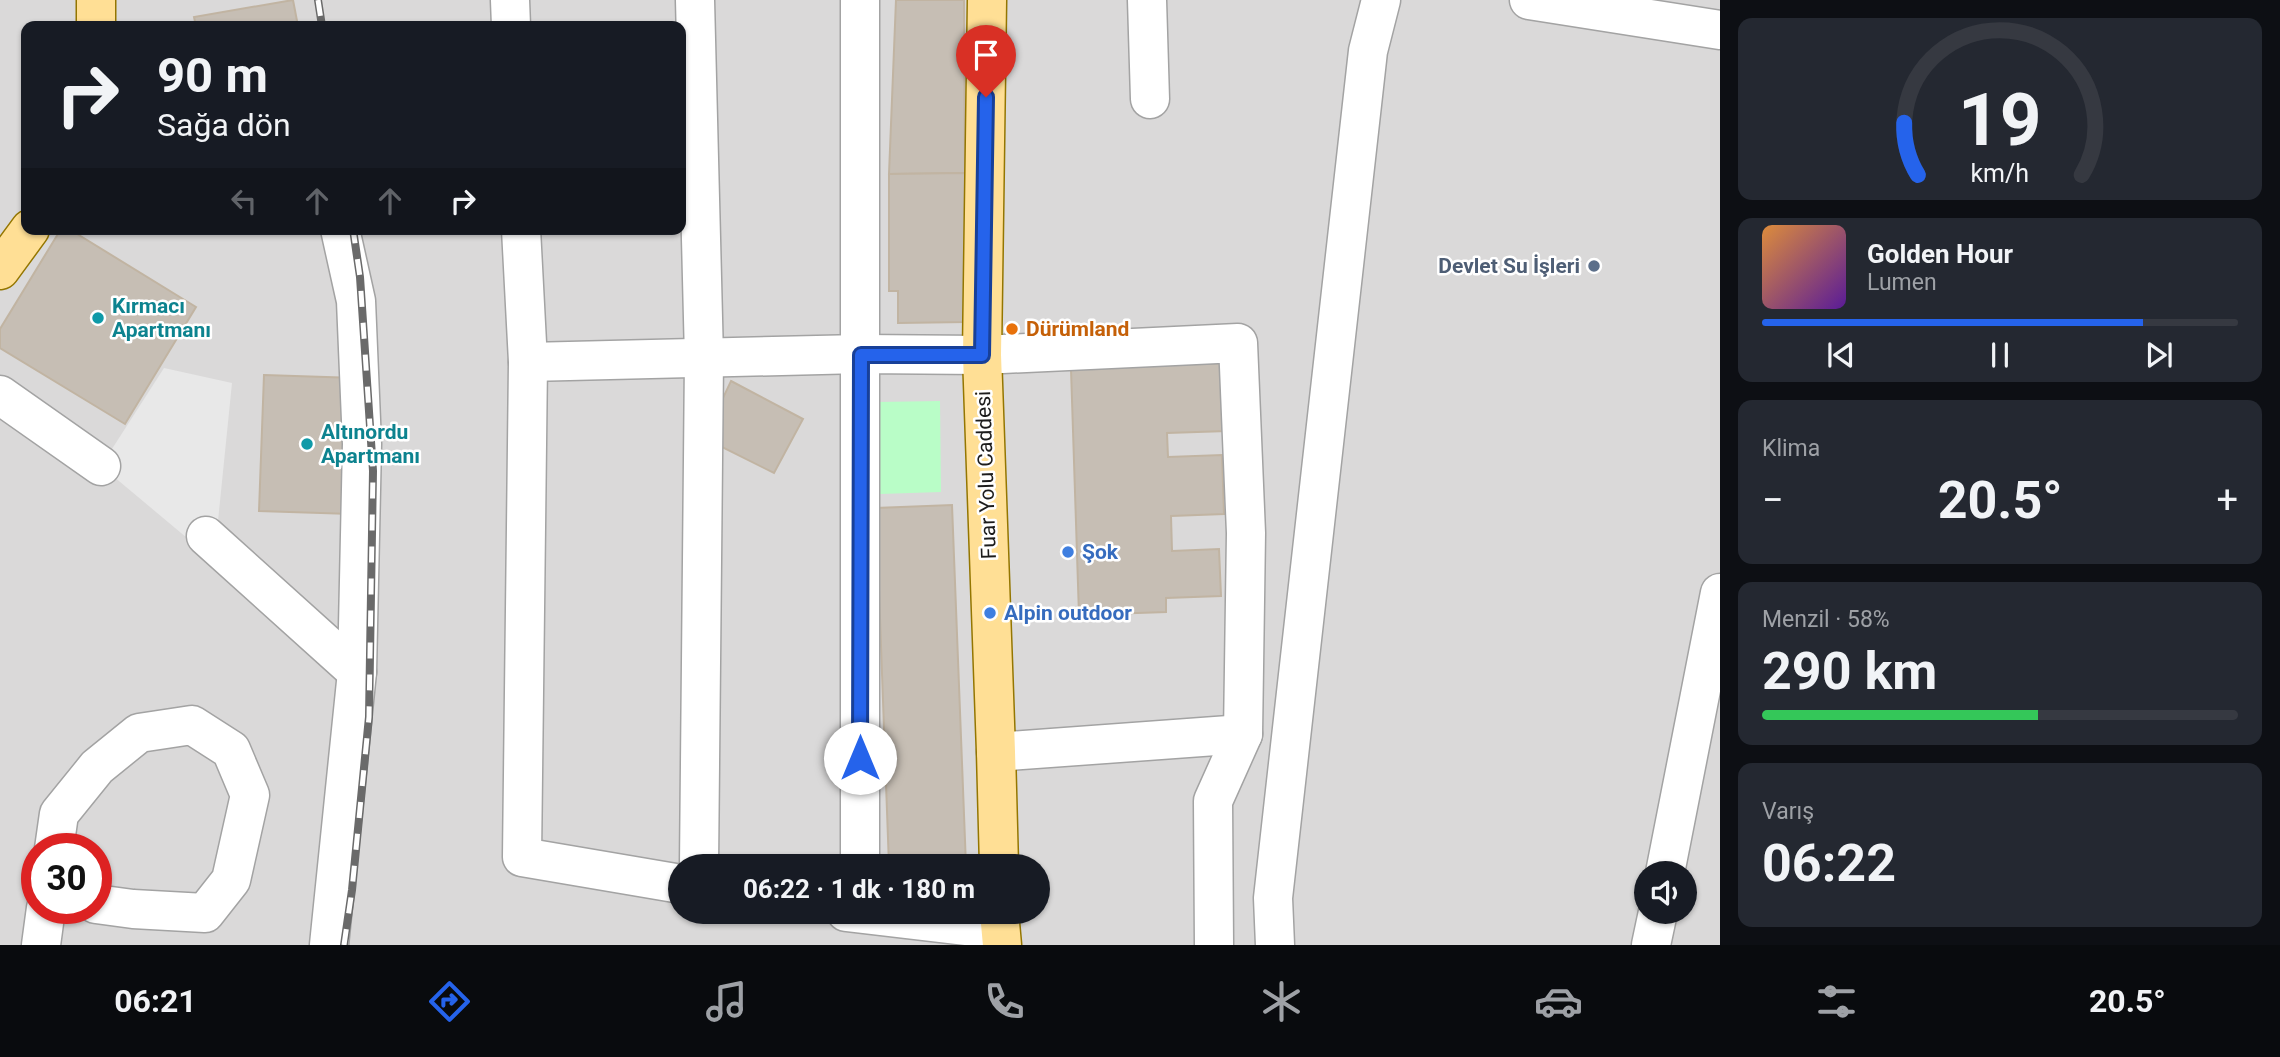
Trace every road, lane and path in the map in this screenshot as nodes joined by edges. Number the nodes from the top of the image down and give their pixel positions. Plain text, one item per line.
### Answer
1 (96, 0) edge
2 (510, 0) edge
3 (695, 0) edge
4 (860, 0) edge
5 (987, 0) edge
6 (1147, 0) edge
7 (1381, 0) edge
8 (1529, 0) edge
9 (96, 21) edge
10 (511, 21) edge
11 (1720, 30) edge
12 (1150, 99) dead end
13 (26, 235) edge
14 (341, 235) edge
15 (521, 235) edge
16 (0, 270) edge
17 (861, 355) junction
18 (982, 355) junction
19 (704, 358) junction
20 (528, 362) junction
21 (0, 395) edge
22 (101, 466) dead end
23 (206, 536) dead end
24 (1720, 593) edge
25 (356, 672) junction
26 (1243, 734) junction
27 (996, 752) junction
28 (56, 833) edge
29 (699, 854) edge
30 (860, 854) edge
31 (999, 854) edge
32 (1667, 861) edge
33 (668, 882) edge
34 (112, 906) edge
35 (44, 924) edge
36 (955, 924) edge
37 (1655, 924) edge
38 (1000, 929) edge
39 (41, 945) edge
40 (329, 945) edge
41 (1214, 945) edge
42 (1275, 945) edge
43 (1651, 945) edge

1 - 9 main road
2 - 10 street
3 - 19 street
4 - 17 street
5 - 18 main road, Fuar Yolu Caddesi
6 - 12 street
7 - 42 street
8 - 11 street
13 - 16 main road
14 - 25 street
15 - 20 street
17 - 18 street
17 - 19 street
17 - 30 street
18 - 26 street
18 - 27 main road, Fuar Yolu Caddesi
19 - 20 street
19 - 29 street
20 - 33 street
21 - 22 street
23 - 25 street
24 - 32 street
25 - 40 street
26 - 27 street
26 - 41 street
27 - 31 main road, Fuar Yolu Caddesi
28 - 34 street
35 - 39 street
36 - 38 street
37 - 43 street

